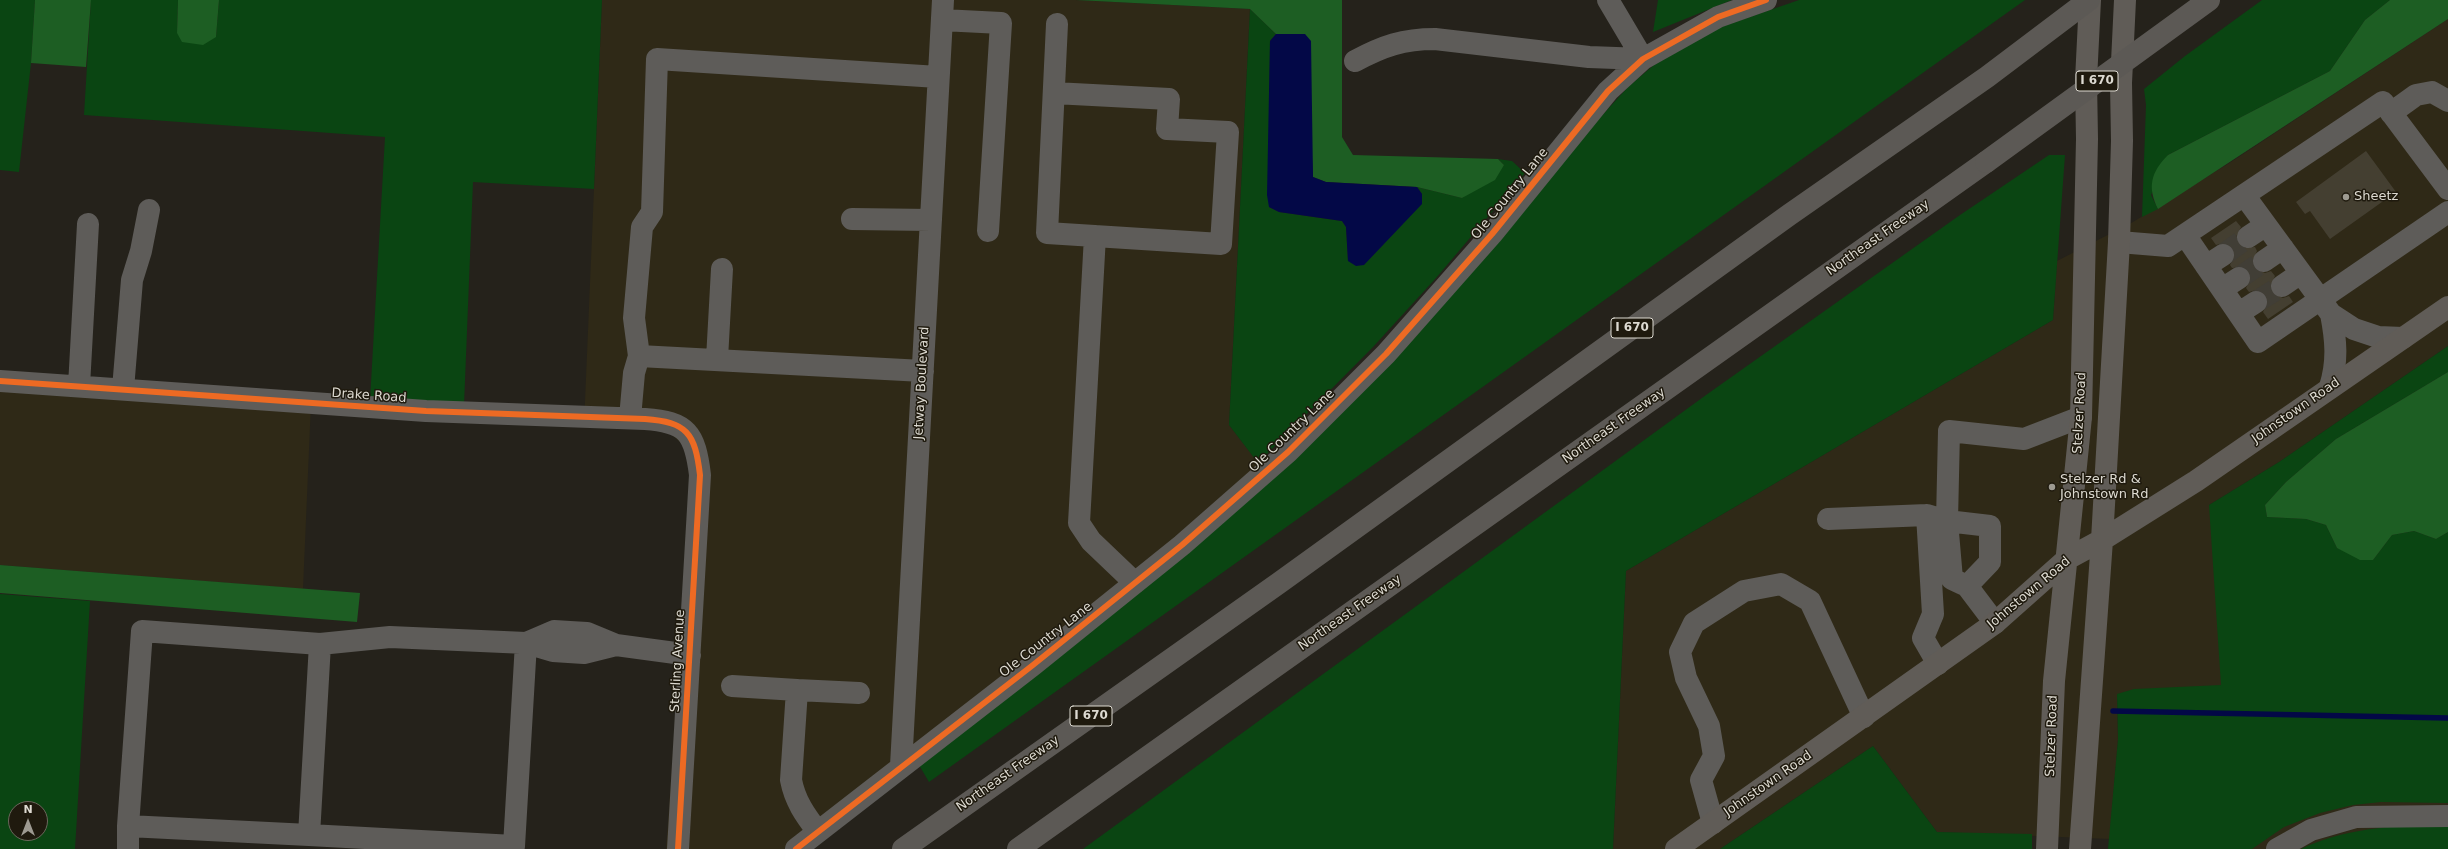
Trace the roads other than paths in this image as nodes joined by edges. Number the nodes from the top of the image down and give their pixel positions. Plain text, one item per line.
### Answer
1 (1608, 0) edge
2 (1766, 0) edge
3 (2090, 0) edge
4 (2125, 0) edge
5 (2209, 0) edge
6 (942, 10) edge
7 (1058, 24) dead end
8 (1643, 59) junction
9 (1356, 61) dead end
10 (938, 76) junction
11 (1054, 93) junction
12 (2448, 101) edge
13 (2391, 113) junction
14 (2448, 189) edge
15 (2244, 195) junction
16 (149, 210) dead end
17 (2448, 212) edge
18 (852, 219) dead end
19 (931, 220) junction
20 (88, 224) dead end
21 (2266, 224) junction
22 (988, 231) dead end
23 (2184, 235) junction
24 (1095, 236) junction
25 (2248, 237) tunnel mouth
26 (2119, 242) junction
27 (2283, 248) junction
28 (2264, 261) tunnel mouth
29 (722, 269) dead end
30 (2301, 273) junction
31 (2282, 286) tunnel mouth
32 (2326, 307) junction
33 (2448, 307) edge
34 (2403, 338) junction
35 (639, 356) junction
36 (717, 359) junction
37 (923, 371) junction
38 (0, 381) edge
39 (79, 386) junction
40 (2330, 387) junction
41 (123, 389) junction
42 (2081, 417) junction
43 (630, 418) junction
44 (700, 475) joint
45 (1927, 515) junction
46 (1828, 519) dead end
47 (1947, 521) junction
48 (2102, 540) junction
49 (2067, 559) junction
50 (1135, 583) junction
51 (1967, 586) junction
52 (1995, 623) junction
53 (526, 643) junction
54 (320, 644) junction
55 (690, 655) junction
56 (1938, 664) junction
57 (732, 686) dead end
58 (797, 690) junction
59 (859, 693) dead end
60 (1864, 716) junction
61 (902, 766) junction
62 (2448, 816) edge
63 (1712, 823) junction
64 (128, 826) junction
65 (818, 832) junction
66 (309, 835) junction
67 (374, 844) edge
68 (128, 849) edge
69 (678, 849) edge
70 (796, 849) edge
71 (903, 849) edge
72 (1018, 849) edge
73 (1676, 849) edge
74 (2048, 849) edge
75 (2080, 849) edge
76 (2277, 849) edge

1 - 8 street
2 - 8 street, Ole Country Lane
3 - 42 main road, Stelzer Road
3 - 71 highway, Northeast Freeway / I 670
4 - 26 main road
5 - 72 highway, Northeast Freeway / I 670, bridge
6 - 10 street, Jetway Boulevard
6 - 22 street
7 - 11 street
8 - 9 street
8 - 50 street, Ole Country Lane
10 - 19 street, Jetway Boulevard
10 - 35 street
11 - 24 street
11 - 24 street
12 - 13 street
13 - 14 street
13 - 15 street
15 - 21 street
15 - 23 street
16 - 41 street
17 - 32 street
18 - 19 street
19 - 37 street, Jetway Boulevard
20 - 39 street
21 - 25 street
21 - 27 street
23 - 26 street
23 - 32 street
24 - 50 street
26 - 48 main road
27 - 28 street
27 - 30 street
29 - 36 street
30 - 31 street
30 - 32 street
32 - 34 street
32 - 40 street
33 - 34 main road, Johnstown Road
34 - 40 main road, Johnstown Road
35 - 36 street
35 - 43 street
36 - 37 street
37 - 61 street, Jetway Boulevard
38 - 39 street, Drake Road
39 - 41 street, Drake Road
40 - 48 main road, Johnstown Road
41 - 43 street, Drake Road
42 - 47 street
42 - 49 main road, Stelzer Road
43 - 44 street, Drake Road
44 - 55 street, Sterling Avenue
45 - 46 street
45 - 47 street
45 - 56 street
47 - 51 street
47 - 51 street
48 - 49 main road, Johnstown Road
48 - 75 main road
49 - 52 main road, Johnstown Road
49 - 74 main road, Stelzer Road
50 - 61 street, Ole Country Lane
51 - 52 street
52 - 56 main road, Johnstown Road
53 - 54 street
53 - 55 street
53 - 67 street
54 - 64 street
54 - 66 street
55 - 69 street, Sterling Avenue
56 - 60 main road, Johnstown Road
57 - 58 street
58 - 59 street
58 - 65 street
60 - 63 main road, Johnstown Road
60 - 63 street
61 - 65 street, Ole Country Lane
62 - 76 street
63 - 73 main road, Johnstown Road
64 - 66 street
64 - 68 street
65 - 70 street, Ole Country Lane
66 - 67 street

